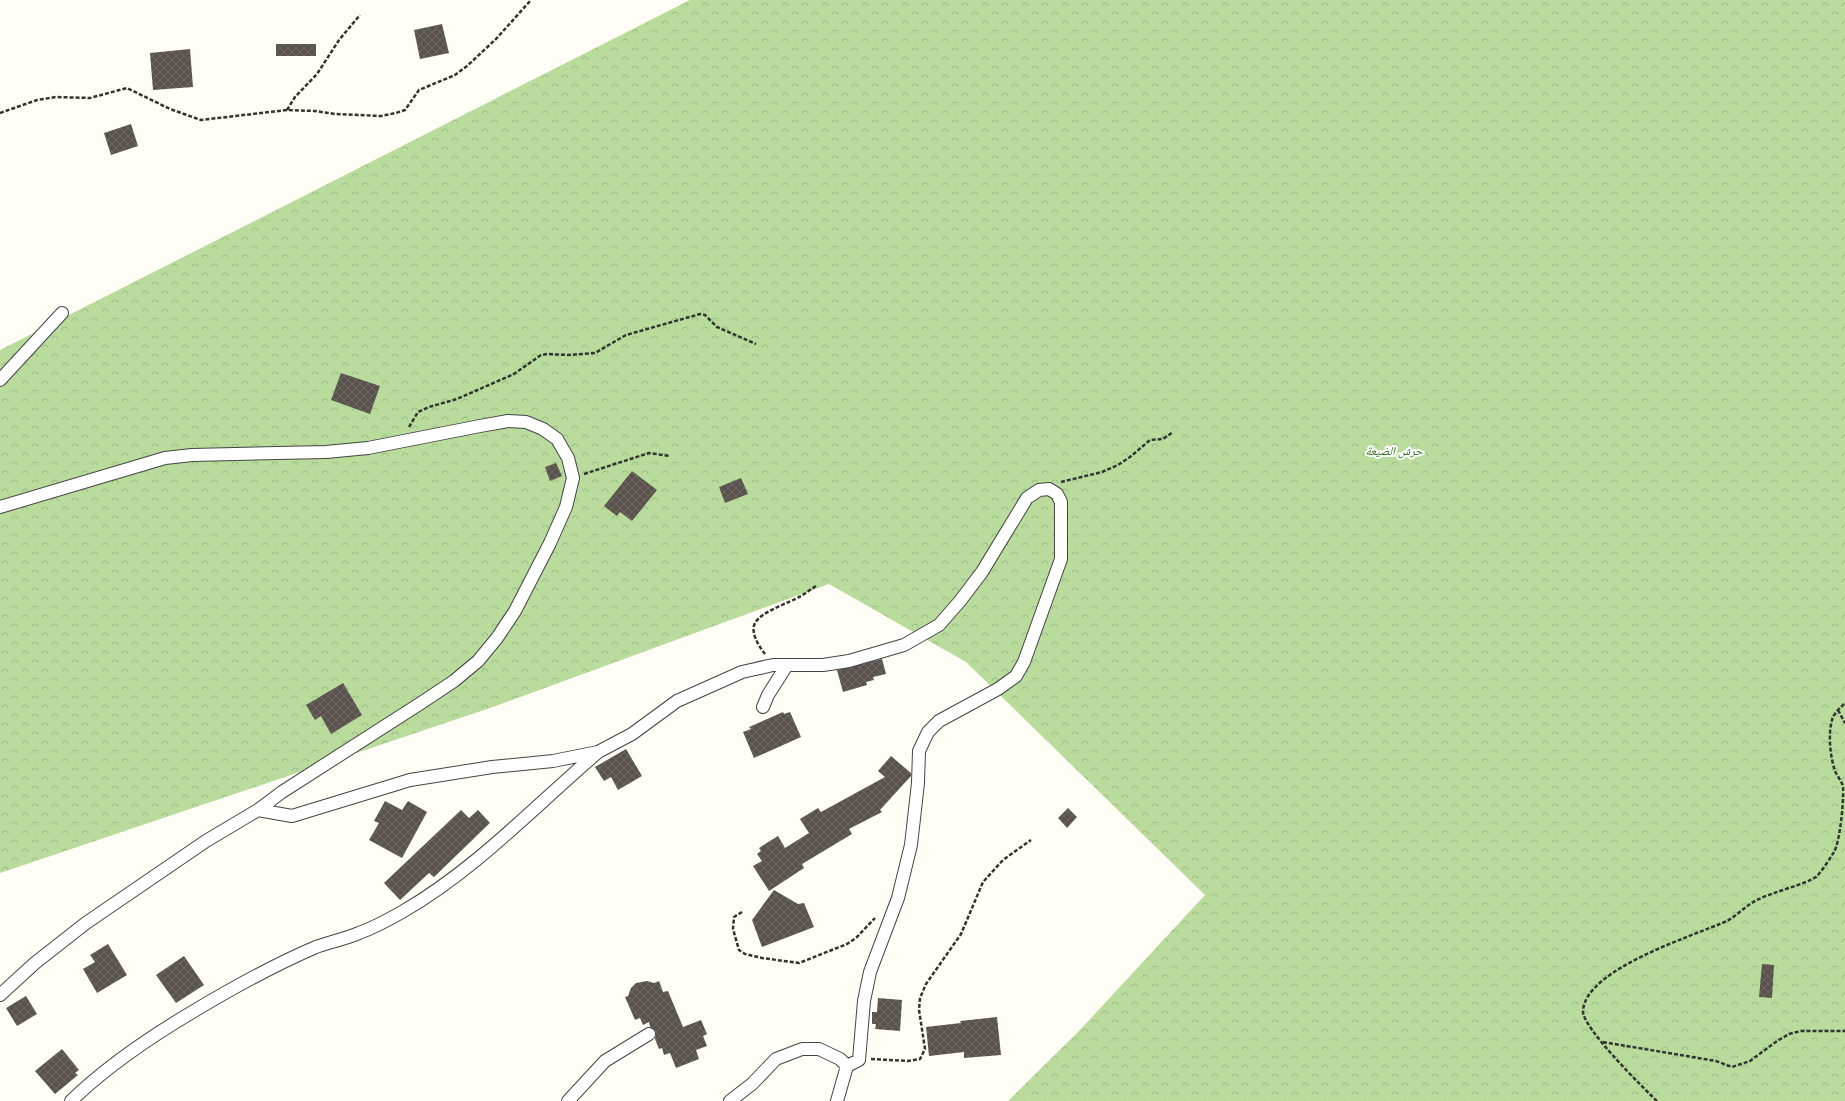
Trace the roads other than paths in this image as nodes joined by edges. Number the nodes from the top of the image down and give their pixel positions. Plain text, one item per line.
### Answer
1 (62, 313) dead end
2 (0, 380) edge
3 (0, 508) edge
4 (787, 665) junction
5 (763, 707) dead end
6 (598, 752) junction
7 (258, 810) junction
8 (0, 995) edge
9 (649, 1034) dead end
10 (847, 1066) junction
11 (71, 1101) edge
12 (568, 1101) edge
13 (730, 1101) edge
14 (836, 1101) edge

1 - 2 street
3 - 7 street
4 - 5 street
4 - 6 street
4 - 10 street
6 - 7 street
6 - 11 street
7 - 8 street
9 - 12 street
10 - 13 street
10 - 14 street

